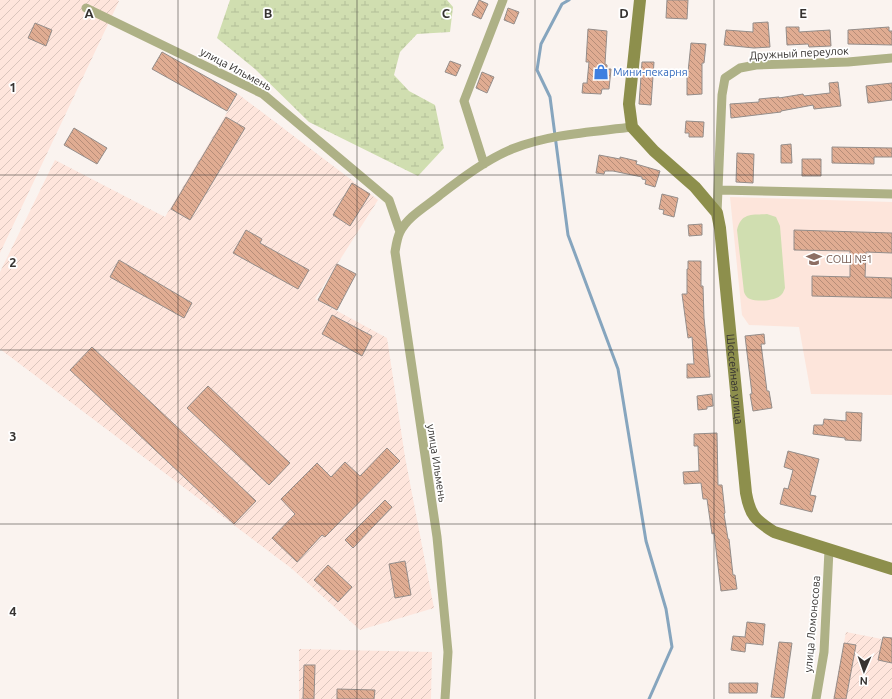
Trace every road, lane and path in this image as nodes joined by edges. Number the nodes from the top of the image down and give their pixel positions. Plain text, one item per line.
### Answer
1 (503, 0) edge
2 (640, 0) edge
3 (86, 8) dead end
4 (892, 58) edge
5 (632, 127) junction
6 (484, 164) junction
7 (719, 190) junction
8 (892, 194) edge
9 (717, 213) junction
10 (400, 232) junction
11 (829, 550) junction
12 (892, 569) edge
13 (445, 699) edge
14 (816, 699) edge

1 - 6 street
2 - 5 street
3 - 10 street, улица Ильмень
4 - 7 street, Дружный переулок
5 - 6 street, улица Ильмень
5 - 9 street
6 - 10 street, улица Ильмень
7 - 8 street
7 - 9 street, Дружный переулок
9 - 11 street, Шоссейная улица
10 - 13 street, улица Ильмень
11 - 12 street, Шоссейная улица
11 - 14 street, улица Ломоносова

